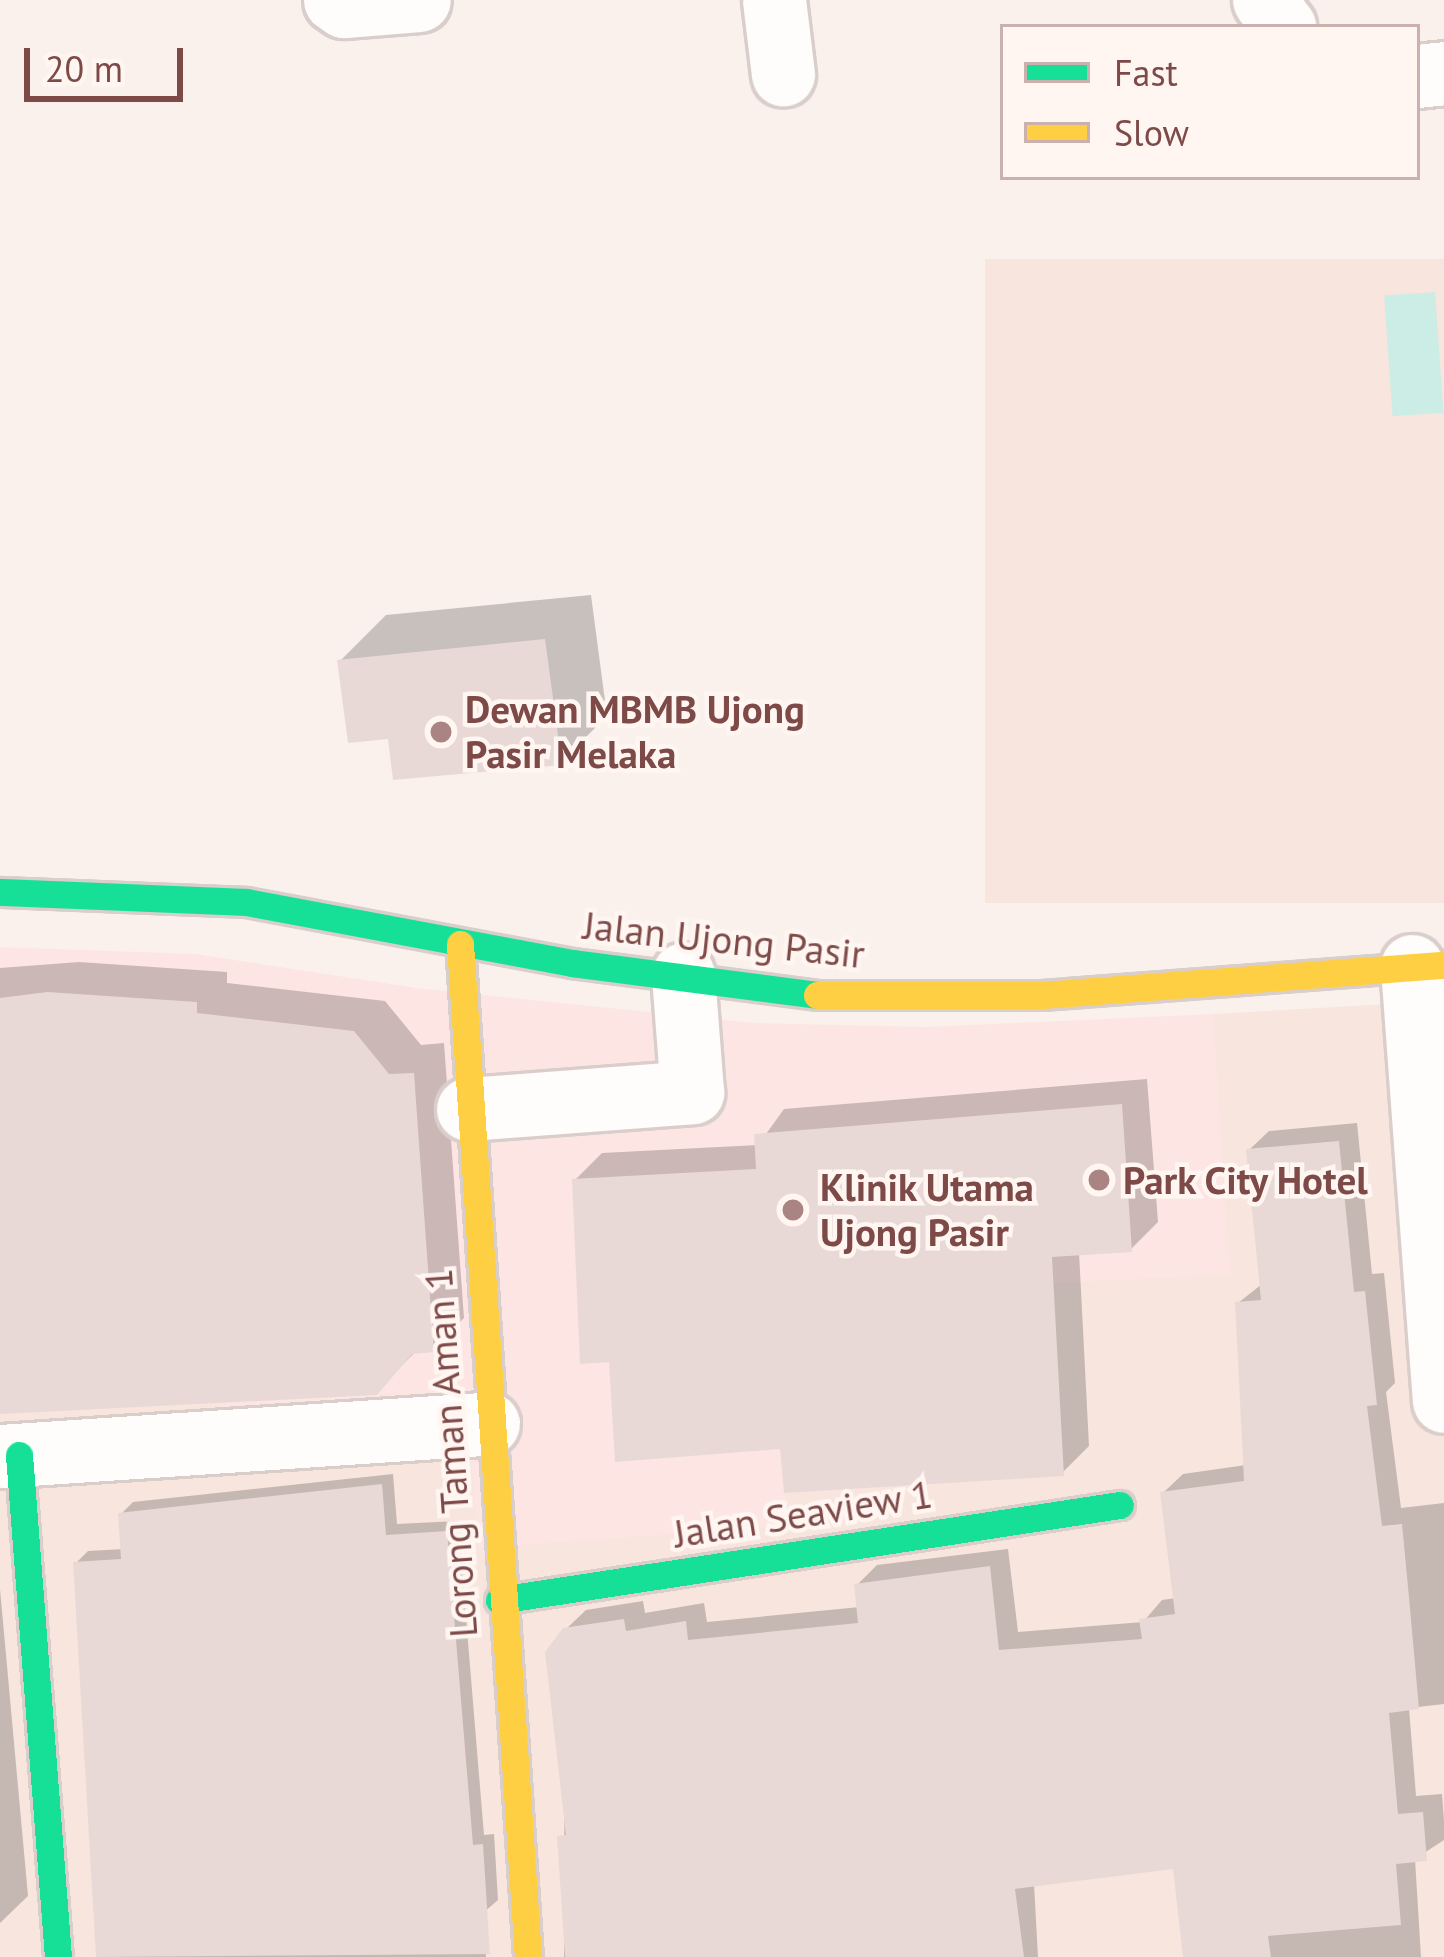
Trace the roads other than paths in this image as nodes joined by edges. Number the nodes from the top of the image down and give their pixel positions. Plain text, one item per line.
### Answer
1 (335, 0) edge
2 (419, 0) edge
3 (774, 0) edge
4 (783, 74) dead end
5 (0, 892) edge
6 (460, 944) junction
7 (1428, 965) edge
8 (683, 974) junction
9 (468, 1109) junction
10 (1444, 1401) edge
11 (488, 1424) junction
12 (10, 1455) edge
13 (1120, 1505) dead end
14 (499, 1600) junction
15 (58, 1957) edge
16 (528, 1957) edge

1 - 2 street
3 - 4 street
5 - 6 street, Jalan Ujong Pasir
6 - 8 street, Jalan Ujong Pasir
6 - 9 street, Lorong Taman Aman 1
7 - 8 street, Jalan Ujong Pasir
7 - 10 street
8 - 9 street
9 - 11 street, Lorong Taman Aman 1
11 - 12 street
11 - 14 street, Lorong Taman Aman 1
12 - 15 street
13 - 14 street, Jalan Seaview 1
14 - 16 street, Lorong Taman Aman 1

